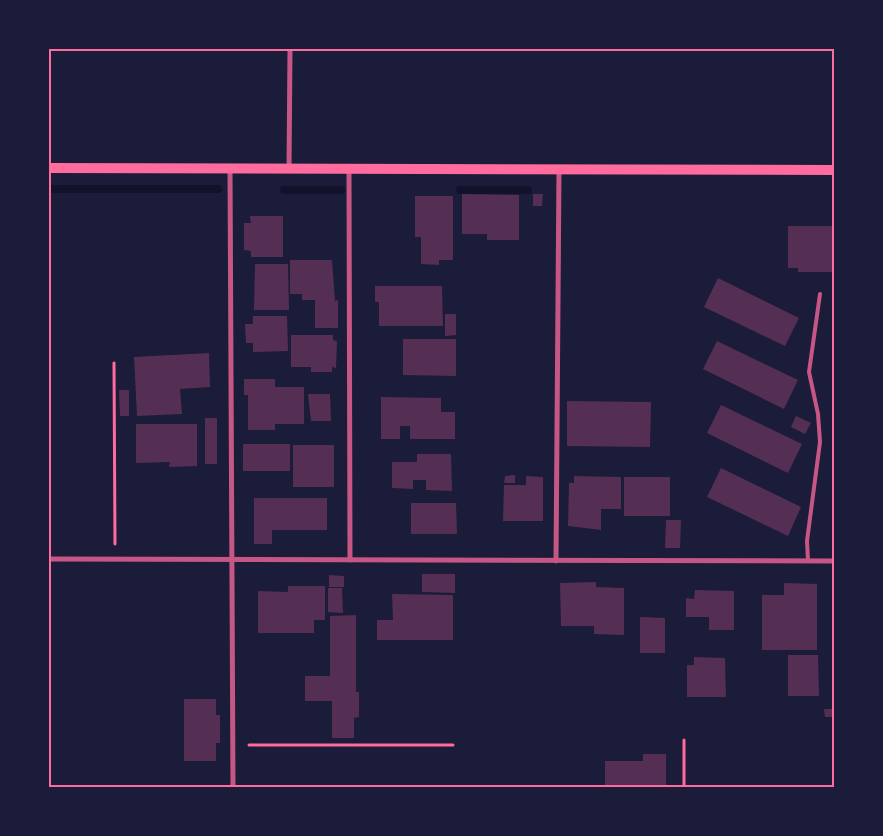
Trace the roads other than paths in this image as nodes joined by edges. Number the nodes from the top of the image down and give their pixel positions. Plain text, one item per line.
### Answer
1 (290, 49) edge
2 (49, 168) edge
3 (230, 168) junction
4 (289, 169) junction
5 (349, 170) junction
6 (559, 170) junction
7 (834, 170) edge
8 (820, 294) dead end
9 (49, 559) edge
10 (232, 560) junction
11 (350, 560) junction
12 (556, 560) junction
13 (808, 561) junction
14 (834, 561) edge
15 (233, 787) edge

1 - 4 street
2 - 3 main road
3 - 4 main road
3 - 10 street
4 - 5 main road
5 - 6 main road
5 - 11 street
6 - 7 main road
6 - 12 street
8 - 13 lane
9 - 10 street
10 - 11 street
10 - 15 street
11 - 12 street
12 - 13 street
13 - 14 street

